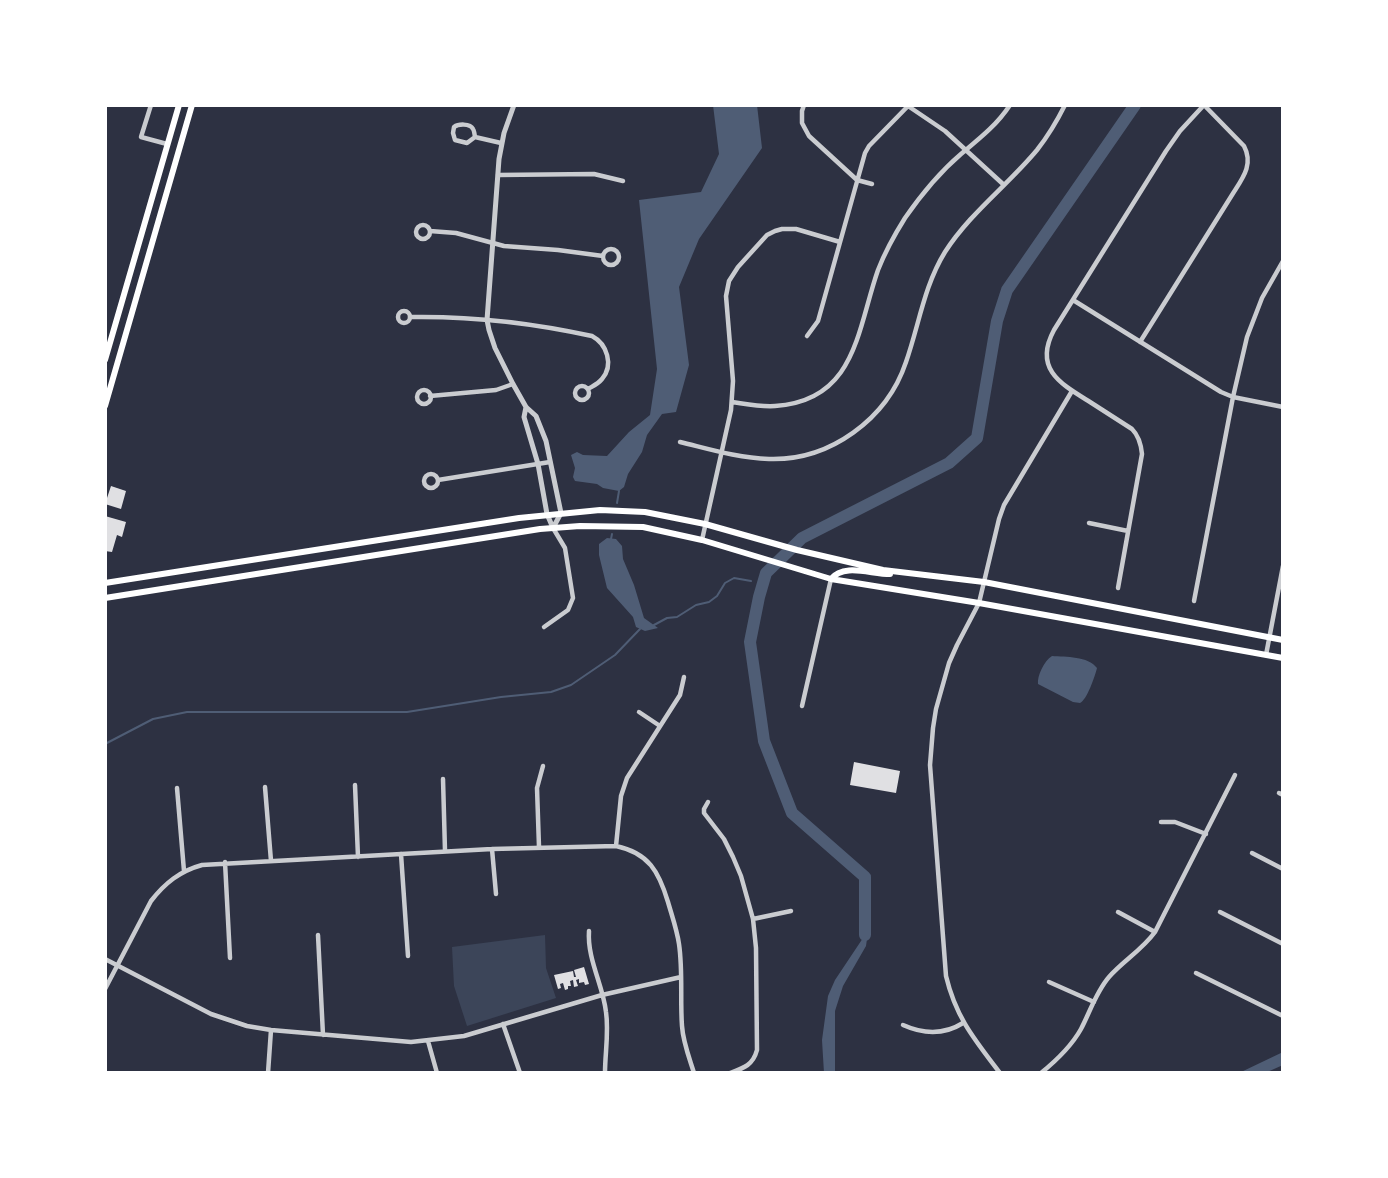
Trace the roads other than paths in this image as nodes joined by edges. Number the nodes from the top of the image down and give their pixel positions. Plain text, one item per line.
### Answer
1 (151, 105) edge
2 (179, 105) edge
3 (192, 105) edge
4 (514, 105) edge
5 (804, 105) edge
6 (1010, 105) edge
7 (1065, 105) edge
8 (1204, 105) edge
9 (908, 106) edge
10 (475, 137) junction
11 (501, 143) junction
12 (167, 144) junction
13 (966, 151) junction
14 (498, 175) junction
15 (857, 180) junction
16 (624, 181) dead end
17 (872, 184) dead end
18 (1004, 185) junction
19 (430, 231) dead end
20 (840, 242) junction
21 (493, 243) junction
22 (603, 256) dead end
23 (1283, 261) edge
24 (1073, 300) junction
25 (410, 317) dead end
26 (487, 320) junction
27 (807, 336) dead end
28 (1140, 342) junction
29 (105, 360) edge
30 (513, 384) junction
31 (588, 389) dead end
32 (1072, 391) junction
33 (430, 396) dead end
34 (1233, 397) junction
35 (732, 402) junction
36 (105, 406) edge
37 (526, 407) junction
38 (1283, 407) edge
39 (680, 442) dead end
40 (722, 453) junction
41 (550, 462) junction
42 (538, 464) junction
43 (438, 480) dead end
44 (561, 513) junction
45 (547, 514) junction
46 (1089, 523) dead end
47 (705, 524) junction
48 (554, 528) junction
49 (1128, 531) junction
50 (702, 540) junction
51 (1283, 566) edge
52 (899, 572) junction
53 (831, 579) junction
54 (984, 582) junction
55 (105, 583) edge
56 (1118, 588) dead end
57 (105, 598) edge
58 (1195, 601) dead end
59 (979, 603) junction
60 (544, 627) dead end
61 (1270, 638) junction
62 (1283, 640) edge
63 (1266, 655) junction
64 (1283, 658) edge
65 (684, 677) dead end
66 (802, 706) dead end
67 (639, 712) dead end
68 (660, 726) junction
69 (542, 766) dead end
70 (1235, 775) dead end
71 (443, 779) dead end
72 (355, 785) dead end
73 (265, 787) dead end
74 (177, 788) dead end
75 (708, 802) dead end
76 (1161, 822) dead end
77 (1206, 834) junction
78 (616, 846) junction
79 (539, 847) junction
80 (492, 849) junction
81 (445, 851) junction
82 (1252, 853) dead end
83 (401, 854) junction
84 (358, 856) junction
85 (271, 861) junction
86 (225, 862) junction
87 (1283, 869) edge
88 (184, 871) junction
89 (496, 894) dead end
90 (791, 911) dead end
91 (1118, 912) dead end
92 (1220, 912) dead end
93 (753, 919) junction
94 (589, 931) dead end
95 (1155, 932) junction
96 (318, 936) dead end
97 (1283, 944) edge
98 (408, 957) dead end
99 (230, 958) dead end
100 (105, 959) edge
101 (117, 965) junction
102 (1196, 973) dead end
103 (681, 977) junction
104 (1049, 982) dead end
105 (105, 989) edge
106 (602, 995) junction
107 (1094, 1002) junction
108 (1283, 1016) edge
109 (963, 1023) junction
110 (503, 1024) junction
111 (903, 1025) dead end
112 (271, 1030) junction
113 (323, 1035) junction
114 (428, 1041) junction
115 (268, 1073) edge
116 (438, 1073) edge
117 (520, 1073) edge
118 (605, 1073) edge
119 (694, 1073) edge
120 (730, 1073) edge
121 (1000, 1073) edge
122 (1041, 1073) edge

1 - 12 street
2 - 12 main road
3 - 36 main road
4 - 11 street
5 - 15 street
6 - 13 street
7 - 18 street
8 - 24 street
8 - 28 street
9 - 13 street
9 - 15 street
10 - 10 street
10 - 11 street
11 - 14 street
12 - 29 main road
13 - 18 street
13 - 35 street
14 - 16 street
14 - 21 street
15 - 17 street
15 - 20 street
18 - 40 street
19 - 21 street
20 - 27 street
20 - 35 street
21 - 22 street
21 - 26 street
23 - 34 street
24 - 28 street
24 - 32 street
25 - 26 street
26 - 30 street
26 - 31 street
28 - 34 street
30 - 33 street
30 - 37 street
32 - 49 street
32 - 54 street
34 - 38 street
34 - 58 street
35 - 40 street
37 - 41 street
37 - 42 street
39 - 40 street
40 - 47 street
41 - 42 street
41 - 44 street
42 - 43 street
42 - 45 street
44 - 45 main road
44 - 47 main road
44 - 48 street
45 - 48 street
45 - 55 main road
46 - 49 street
47 - 50 street
47 - 52 main road
48 - 50 main road
48 - 57 main road
48 - 60 street
49 - 56 street
50 - 53 main road
51 - 61 street
52 - 53 main road
52 - 54 main road
53 - 59 main road
53 - 66 street
54 - 59 street
54 - 61 main road
59 - 63 main road
59 - 109 street
61 - 62 main road
61 - 63 street
63 - 64 main road
65 - 68 street
67 - 68 street
68 - 78 street
69 - 79 street
70 - 77 street
71 - 81 street
72 - 84 street
73 - 85 street
74 - 88 street
75 - 93 street
76 - 77 street
77 - 95 street
78 - 79 street
78 - 103 street
79 - 80 street
80 - 81 street
80 - 89 street
81 - 83 street
82 - 87 street
83 - 84 street
83 - 98 street
84 - 85 street
85 - 86 street
86 - 88 street
86 - 99 street
88 - 101 street
90 - 93 street
91 - 95 street
92 - 97 street
93 - 120 street
94 - 106 street
95 - 107 street
96 - 113 street
100 - 101 street
101 - 105 street
101 - 112 street
102 - 108 street
103 - 106 street
103 - 119 street
104 - 107 street
106 - 110 street
106 - 118 street
107 - 122 street
109 - 111 street
109 - 121 street
110 - 114 street
110 - 117 street
112 - 113 street
112 - 115 street
113 - 114 street
114 - 116 street

